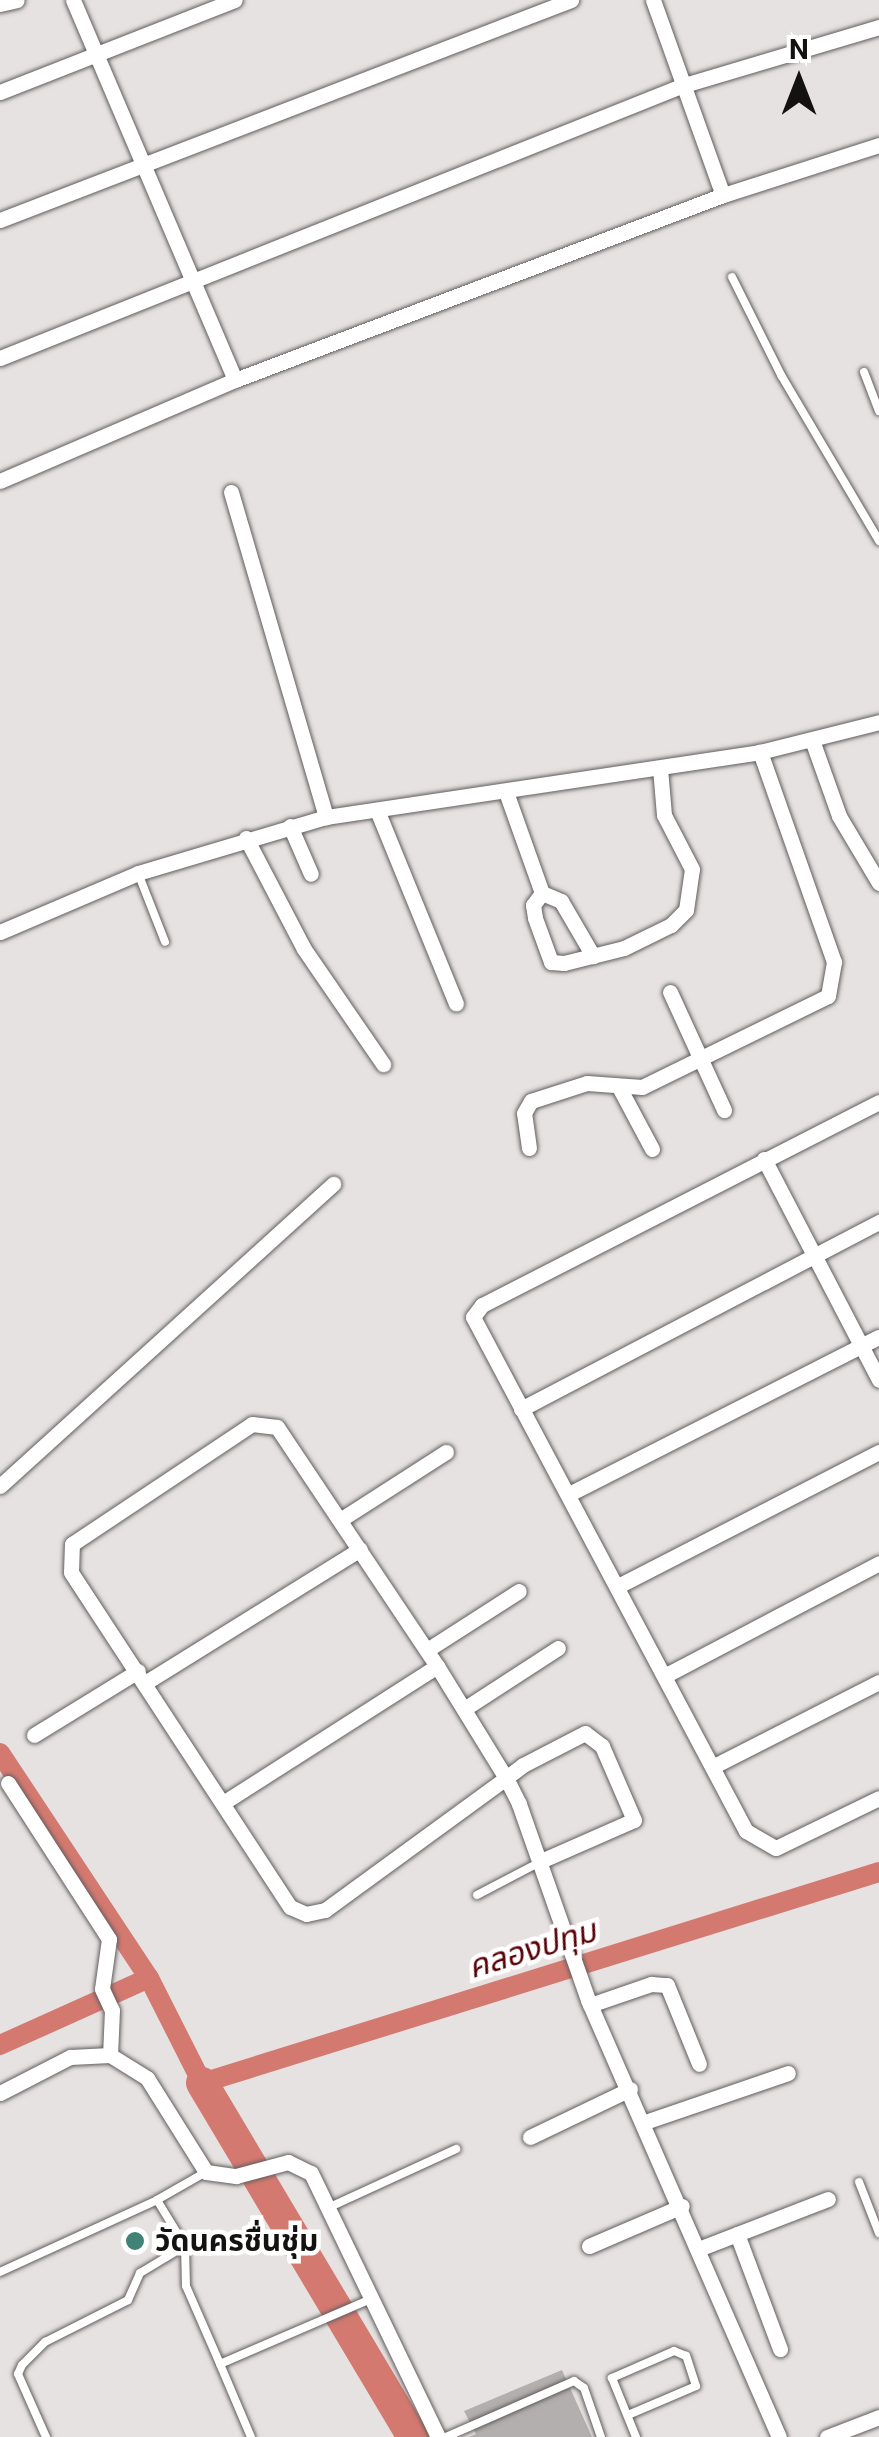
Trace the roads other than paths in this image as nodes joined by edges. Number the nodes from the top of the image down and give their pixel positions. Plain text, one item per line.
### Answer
1 (18, 0) edge
2 (73, 0) edge
3 (235, 0) edge
4 (571, 0) edge
5 (653, 0) edge
6 (0, 4) edge
7 (879, 27) edge
8 (96, 54) junction
9 (682, 86) junction
10 (0, 92) edge
11 (879, 146) edge
12 (143, 164) junction
13 (723, 195) junction
14 (0, 220) edge
15 (732, 276) dead end
16 (194, 279) junction
17 (0, 358) edge
18 (864, 372) dead end
19 (235, 380) junction
20 (879, 411) edge
21 (0, 480) edge
22 (230, 492) dead end
23 (879, 540) edge
24 (879, 722) edge
25 (812, 740) junction
26 (760, 752) junction
27 (660, 768) junction
28 (506, 792) junction
29 (376, 810) junction
30 (326, 817) junction
31 (290, 826) junction
32 (246, 838) junction
33 (138, 873) junction
34 (310, 874) dead end
35 (879, 883) edge
36 (542, 892) junction
37 (0, 932) edge
38 (164, 942) dead end
39 (593, 956) junction
40 (670, 992) dead end
41 (456, 1004) dead end
42 (702, 1059) junction
43 (384, 1064) dead end
44 (620, 1089) junction
45 (879, 1102) edge
46 (724, 1110) dead end
47 (529, 1148) dead end
48 (652, 1148) dead end
49 (764, 1158) junction
50 (333, 1184) dead end
51 (879, 1222) edge
52 (814, 1254) junction
53 (879, 1337) edge
54 (861, 1346) junction
55 (879, 1380) edge
56 (521, 1409) junction
57 (446, 1452) dead end
58 (879, 1452) edge
59 (0, 1486) edge
60 (569, 1494) junction
61 (340, 1520) junction
62 (360, 1549) junction
63 (879, 1563) edge
64 (620, 1586) junction
65 (519, 1591) dead end
66 (558, 1648) dead end
67 (427, 1650) junction
68 (438, 1666) junction
69 (668, 1674) junction
70 (142, 1677) junction
71 (879, 1682) edge
72 (464, 1708) junction
73 (34, 1735) dead end
74 (716, 1765) junction
75 (506, 1778) junction
76 (8, 1784) dead end
77 (879, 1798) edge
78 (223, 1803) junction
79 (543, 1860) junction
80 (477, 1895) dead end
81 (589, 2002) junction
82 (110, 2055) junction
83 (700, 2064) dead end
84 (788, 2073) dead end
85 (630, 2089) junction
86 (0, 2093) edge
87 (645, 2122) junction
88 (530, 2137) dead end
89 (456, 2150) dead end
90 (206, 2172) junction
91 (860, 2182) dead end
92 (828, 2199) dead end
93 (157, 2200) junction
94 (682, 2206) junction
95 (330, 2208) junction
96 (879, 2233) edge
97 (737, 2234) junction
98 (185, 2246) junction
99 (588, 2246) dead end
100 (701, 2248) junction
101 (0, 2272) edge
102 (374, 2298) junction
103 (780, 2349) dead end
104 (220, 2364) junction
105 (628, 2415) junction
106 (879, 2417) edge
107 (859, 2431) edge
108 (46, 2437) edge
109 (251, 2437) edge
110 (442, 2437) edge
111 (601, 2437) edge
112 (636, 2437) edge
113 (780, 2437) edge
114 (828, 2437) edge

1 - 6 street
2 - 8 street
3 - 8 street
4 - 12 street
5 - 9 street
7 - 9 street
8 - 10 street
8 - 12 street
9 - 13 street
9 - 16 street
11 - 13 street
12 - 14 street
12 - 16 street
13 - 19 street
15 - 23 lane
16 - 17 street
16 - 19 street
18 - 20 lane
19 - 21 street
22 - 30 street
24 - 25 street
25 - 26 street
25 - 35 street
26 - 27 street
26 - 42 street
27 - 28 street
27 - 39 street
28 - 29 street
28 - 36 street
29 - 30 street
29 - 41 street
30 - 31 street
31 - 32 street
31 - 34 street
32 - 33 street
32 - 43 street
33 - 37 street
33 - 38 lane
36 - 39 street
36 - 39 street
40 - 42 street
42 - 44 street
42 - 46 street
44 - 47 street
44 - 48 street
45 - 49 street
49 - 52 street
49 - 56 street
50 - 59 street
51 - 52 street
52 - 54 street
52 - 56 street
53 - 54 street
54 - 55 street
54 - 60 street
56 - 60 street
57 - 61 street
58 - 64 street
60 - 64 street
61 - 62 street
61 - 70 street
62 - 67 street
62 - 70 street
63 - 69 street
64 - 69 street
65 - 67 street
66 - 72 street
67 - 68 street
68 - 72 street
68 - 78 street
69 - 74 street
70 - 73 street
70 - 78 street
71 - 74 street
72 - 75 street
74 - 77 street
75 - 78 street
75 - 79 street
75 - 79 street
76 - 82 street
79 - 80 lane
79 - 81 street
81 - 83 street
81 - 85 street
82 - 86 street
82 - 90 street
84 - 87 street
85 - 87 street
85 - 88 street
87 - 94 street
89 - 95 lane
90 - 93 lane
90 - 95 street
91 - 96 lane
92 - 97 street
93 - 98 lane
93 - 101 lane
94 - 99 street
94 - 100 street
95 - 102 street
97 - 100 street
97 - 103 street
98 - 104 lane
98 - 108 lane
100 - 113 street
102 - 104 lane
102 - 110 street
104 - 109 lane
105 - 105 lane
105 - 112 lane
106 - 107 street
107 - 114 street
110 - 111 lane

